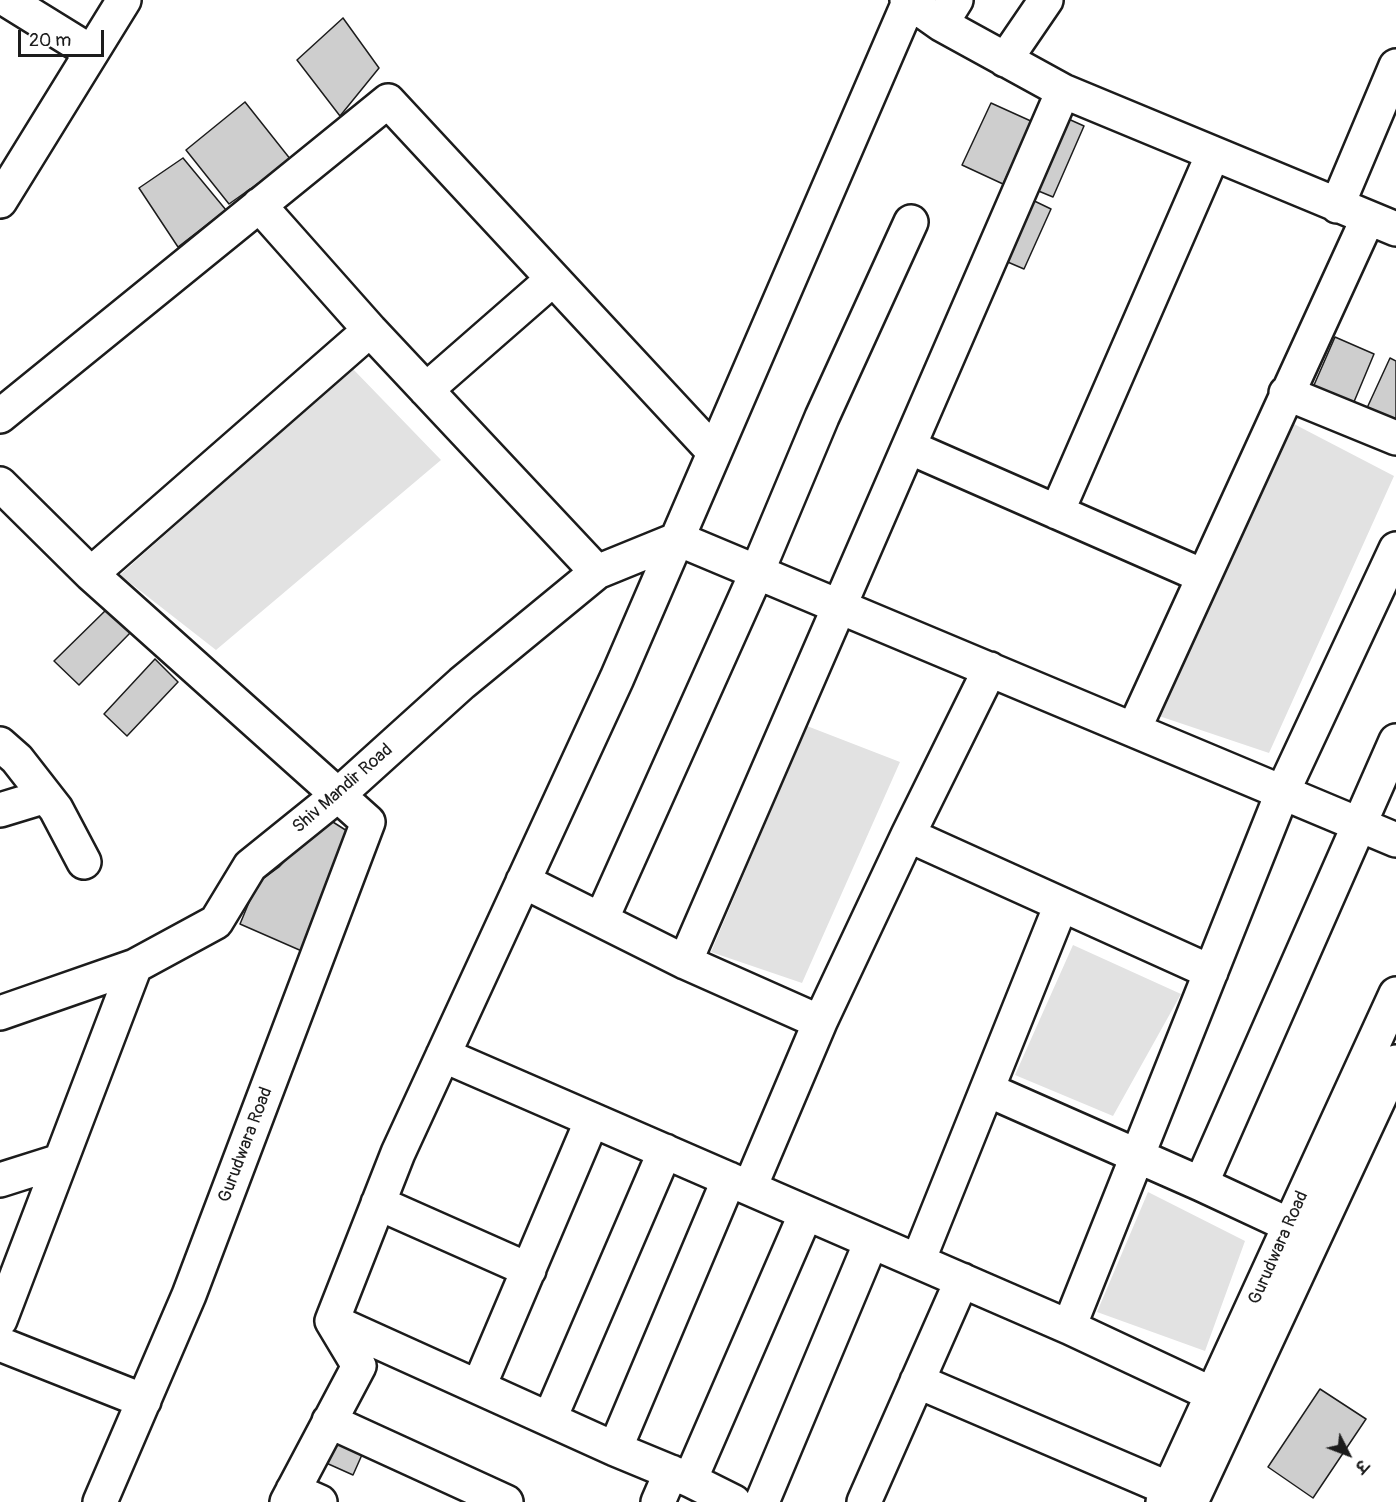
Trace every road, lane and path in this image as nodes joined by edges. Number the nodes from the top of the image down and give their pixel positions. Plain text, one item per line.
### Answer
1 (7, 0) edge
2 (124, 0) edge
3 (1046, 0) edge
4 (908, 1) edge
5 (949, 12) edge
6 (91, 52) junction
7 (1005, 60) junction
8 (1396, 66) edge
9 (1063, 91) junction
10 (1213, 154) junction
11 (0, 201) edge
12 (259, 205) junction
13 (1337, 206) junction
14 (911, 222) dead end
15 (1382, 224) edge
16 (553, 279) junction
17 (370, 330) junction
18 (426, 390) junction
19 (1286, 393) junction
20 (0, 416) edge
21 (1396, 438) edge
22 (909, 447) junction
23 (714, 452) junction
24 (0, 484) edge
25 (1057, 512) junction
26 (678, 539) junction
27 (1396, 549) edge
28 (597, 572) junction
29 (757, 572) junction
30 (90, 574) junction
31 (1203, 576) junction
32 (841, 607) junction
33 (990, 669) junction
34 (1134, 729) junction
35 (1396, 741) edge
36 (0, 744) edge
37 (1282, 791) junction
38 (338, 795) junction
39 (46, 796) junction
40 (0, 810) edge
41 (1359, 823) junction
42 (908, 835) junction
43 (1396, 840) edge
44 (84, 862) dead end
45 (523, 881) junction
46 (1062, 904) junction
47 (601, 920) junction
48 (685, 962) junction
49 (135, 966) junction
50 (1211, 972) junction
51 (1396, 994) edge
52 (0, 1013) edge
53 (820, 1022) junction
54 (443, 1055) junction
55 (1396, 1062) edge
56 (988, 1090) junction
57 (592, 1120) junction
58 (665, 1151) junction
59 (1137, 1156) junction
60 (60, 1161) junction
61 (0, 1180) edge
62 (740, 1183) junction
63 (1201, 1184) junction
64 (378, 1203) junction
65 (806, 1212) junction
66 (1288, 1225) junction
67 (871, 1242) junction
68 (918, 1261) junction
69 (529, 1270) junction
70 (962, 1280) junction
71 (0, 1320) edge
72 (332, 1321) junction
73 (1069, 1327) junction
74 (0, 1344) edge
75 (917, 1381) junction
76 (479, 1386) junction
77 (1214, 1395) junction
78 (144, 1401) junction
79 (550, 1418) junction
80 (329, 1421) junction
81 (615, 1449) junction
82 (681, 1476) junction
83 (300, 1498) edge
84 (1175, 1498) edge
85 (100, 1502) edge
86 (506, 1502) edge
87 (658, 1502) edge
88 (734, 1502) edge
89 (762, 1502) edge
90 (864, 1502) edge

1 - 6 street
2 - 6 street
3 - 7 street
4 - 5 street
4 - 23 street
5 - 7 street
6 - 11 street
7 - 9 street
8 - 13 street
9 - 10 street
9 - 22 street
10 - 13 street
10 - 25 street
12 - 16 street
12 - 17 street
12 - 20 street
13 - 15 street
14 - 29 street
15 - 19 street
16 - 18 street
16 - 23 street
17 - 18 street
17 - 30 street
18 - 28 street
19 - 21 street
19 - 31 street
22 - 25 street
22 - 32 street
23 - 26 street
24 - 30 street
25 - 31 street
26 - 28 street, Shiv Mandir Road
26 - 29 street
26 - 45 street
27 - 37 street
28 - 38 street, Shiv Mandir Road
29 - 32 street
29 - 47 street
30 - 38 street
31 - 34 street
32 - 33 street
32 - 48 street
33 - 34 street
33 - 42 street
34 - 37 street
35 - 41 street
36 - 39 street
37 - 41 street
37 - 50 street
38 - 49 street, Shiv Mandir Road
38 - 78 street, Gurudwara Road
39 - 40 street
39 - 44 street
41 - 43 street
41 - 63 street
42 - 46 street
42 - 53 street
45 - 47 street
45 - 54 street
46 - 50 street
46 - 56 street
47 - 48 street
48 - 53 street
49 - 52 street, Shiv Mandir Road
49 - 60 street
50 - 59 street
51 - 66 street, Gurudwara Road
53 - 62 street
54 - 57 street
54 - 64 street
55 - 84 street, Gurudwara Road
56 - 59 street
56 - 68 street
57 - 58 street
57 - 69 street
58 - 62 street
58 - 79 street
59 - 63 street
59 - 73 street
60 - 61 street
60 - 71 street
62 - 65 street
62 - 81 street
63 - 66 street
64 - 69 street
64 - 72 street
65 - 67 street
65 - 82 street
66 - 77 street, Gurudwara Road
67 - 68 street
67 - 89 street
68 - 70 street
69 - 76 street
70 - 73 street
70 - 75 street
72 - 76 street
72 - 80 street
73 - 77 street
74 - 78 street
75 - 84 street
75 - 90 street
76 - 79 street
77 - 84 street, Gurudwara Road
78 - 85 street, Gurudwara Road
79 - 81 street
80 - 83 street
80 - 86 street
81 - 82 street
82 - 87 street
82 - 88 street

